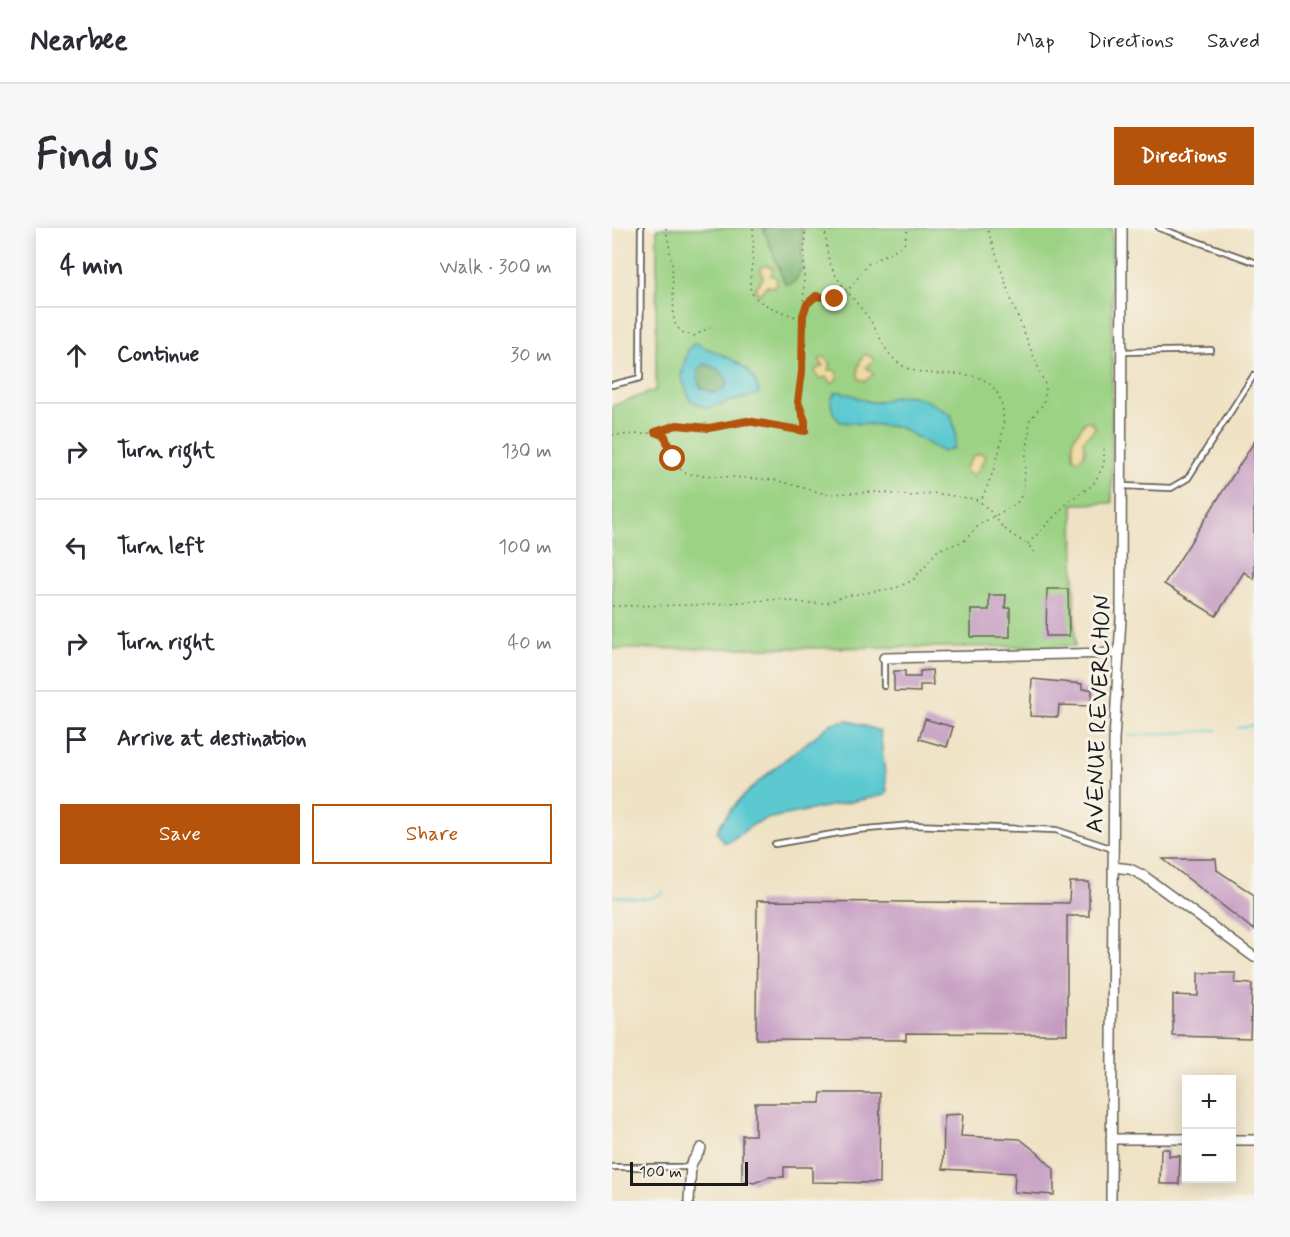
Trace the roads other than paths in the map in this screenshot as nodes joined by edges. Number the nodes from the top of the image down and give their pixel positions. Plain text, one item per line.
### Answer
1 (640, 228) edge
2 (1122, 228) edge
3 (1159, 228) edge
4 (1254, 262) edge
5 (1211, 350) dead end
6 (1122, 352) junction
7 (1254, 375) edge
8 (612, 385) edge
9 (1122, 486) junction
10 (1117, 653) junction
11 (884, 658) joint
12 (884, 686) dead end
13 (775, 844) dead end
14 (1113, 849) junction
15 (1113, 867) junction
16 (1254, 957) edge
17 (1111, 1139) junction
18 (1182, 1139) edge
19 (1236, 1140) edge
20 (1254, 1140) edge
21 (701, 1148) dead end
22 (612, 1167) edge
23 (690, 1167) junction
24 (689, 1201) edge
25 (1111, 1201) edge

1 - 8 lane
2 - 6 street, AVENUE REVERCHON
3 - 4 lane
5 - 6 lane
6 - 9 street, AVENUE REVERCHON
7 - 9 lane
9 - 10 street, AVENUE REVERCHON
10 - 11 street
10 - 14 street, AVENUE REVERCHON
11 - 12 lane
13 - 14 lane
14 - 15 street, AVENUE REVERCHON
15 - 16 street
15 - 17 street, AVENUE REVERCHON
17 - 18 street
17 - 25 street, AVENUE REVERCHON
19 - 20 street
21 - 23 street
22 - 23 lane
23 - 24 street

